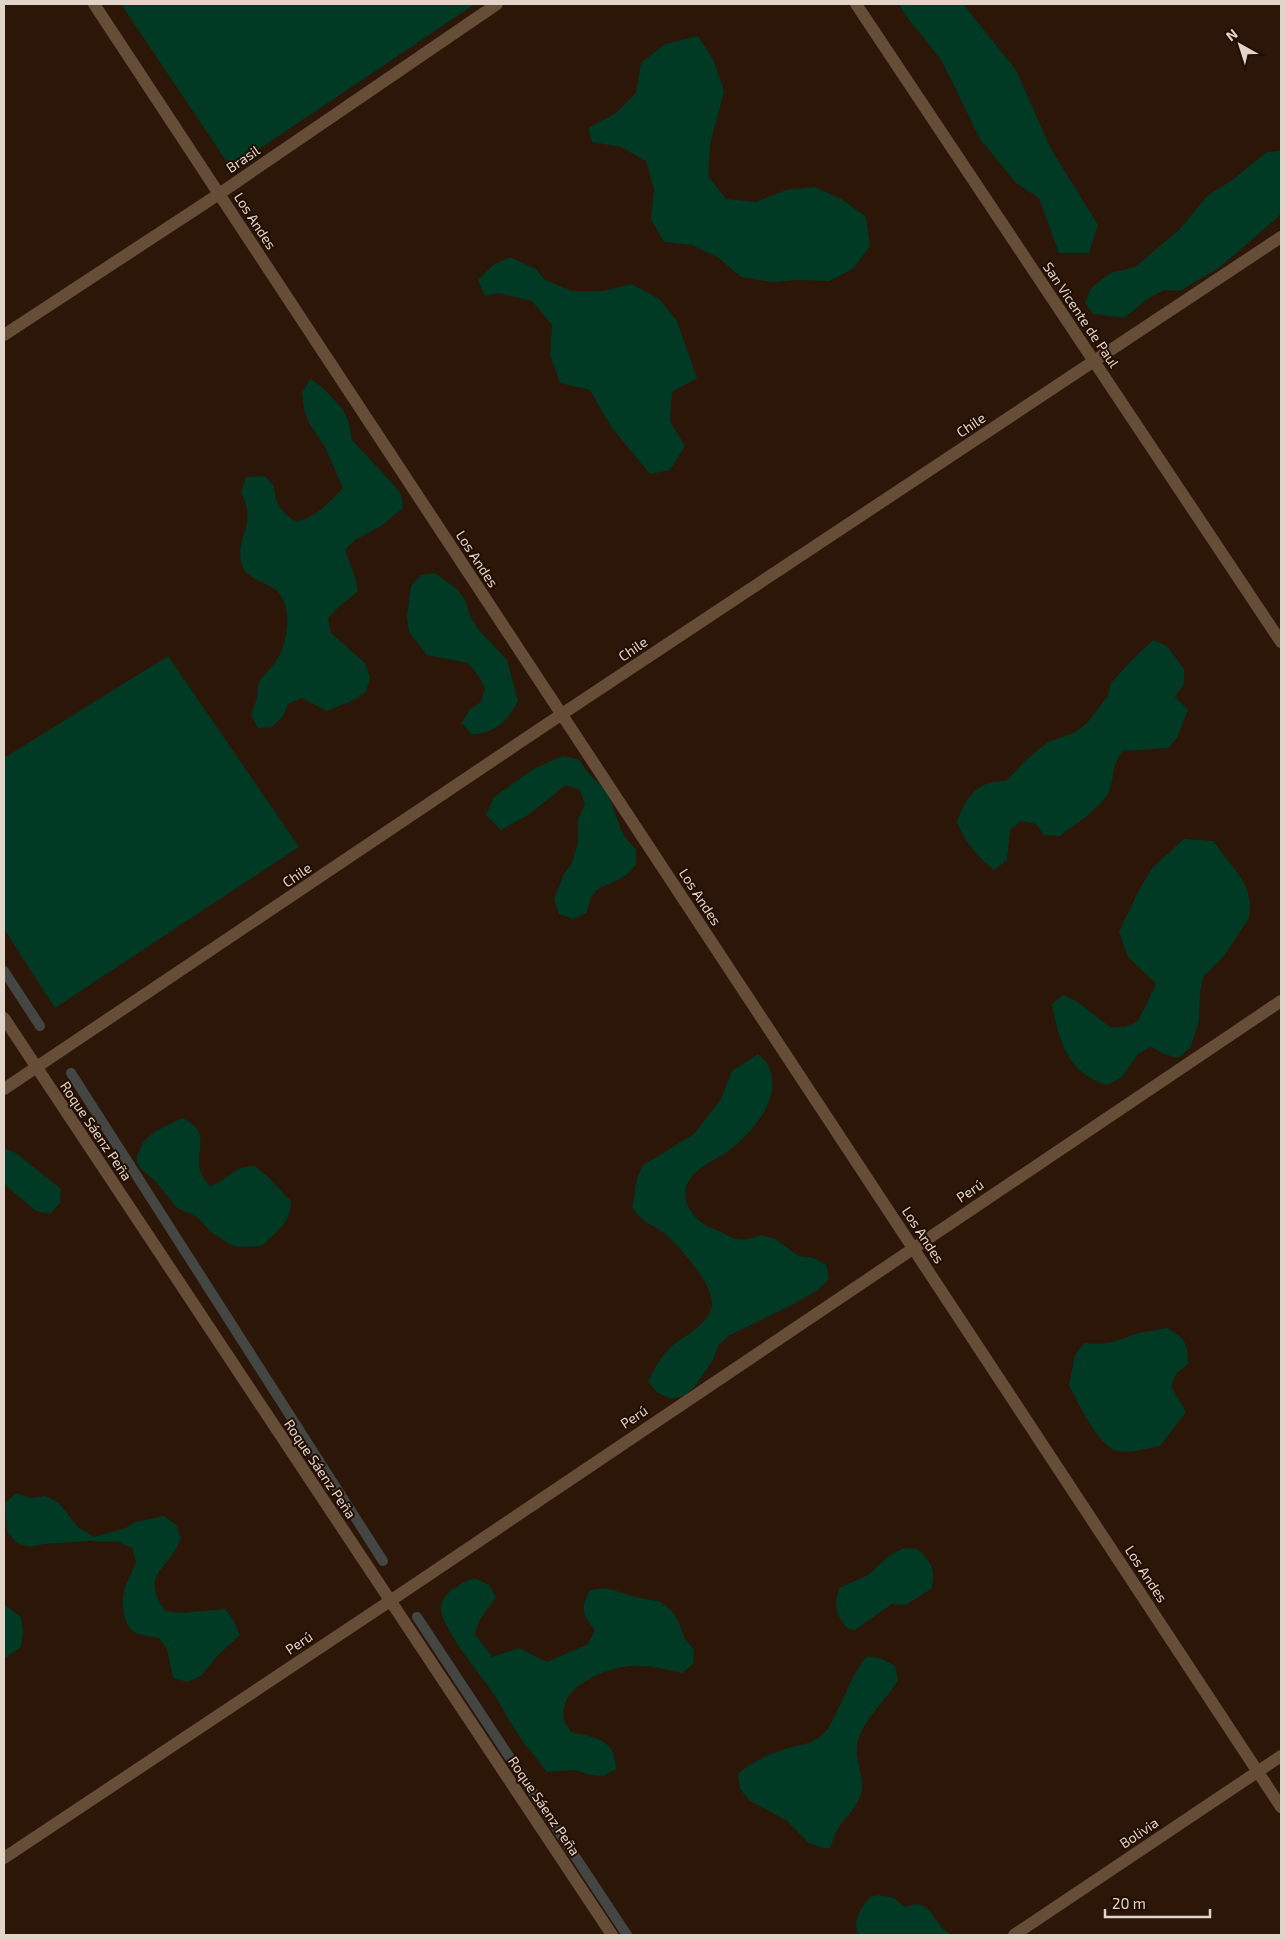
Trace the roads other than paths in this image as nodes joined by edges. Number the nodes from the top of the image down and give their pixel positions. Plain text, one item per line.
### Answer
1 (94, 4) edge
2 (497, 4) edge
3 (856, 4) edge
4 (219, 194) junction
5 (1281, 237) edge
6 (4, 335) edge
7 (1094, 361) junction
8 (1281, 642) edge
9 (562, 714) junction
10 (1281, 1001) edge
11 (4, 1018) edge
12 (37, 1068) junction
13 (4, 1089) edge
14 (913, 1247) junction
15 (390, 1600) junction
16 (1281, 1756) edge
17 (1258, 1772) junction
18 (1281, 1807) edge
19 (4, 1858) edge
20 (612, 1935) edge
21 (1014, 1935) edge

1 - 4 street, Los Andes
2 - 4 street, Brasil
3 - 7 street, San Vicente de Paul
4 - 6 street, Brasil
4 - 9 street, Los Andes
5 - 7 street, Chile
7 - 8 street, San Vicente de Paul
7 - 9 street, Chile
9 - 12 street, Chile
9 - 14 street, Los Andes
10 - 14 street, Perú
11 - 12 street, Roque Sáenz Peña
12 - 13 street, Chile
12 - 15 street, Roque Sáenz Peña
14 - 15 street, Perú
14 - 17 street, Los Andes
15 - 19 street, Perú
15 - 20 street, Roque Sáenz Peña
16 - 17 street, Bolivia
17 - 18 street, Los Andes
17 - 21 street, Bolivia

